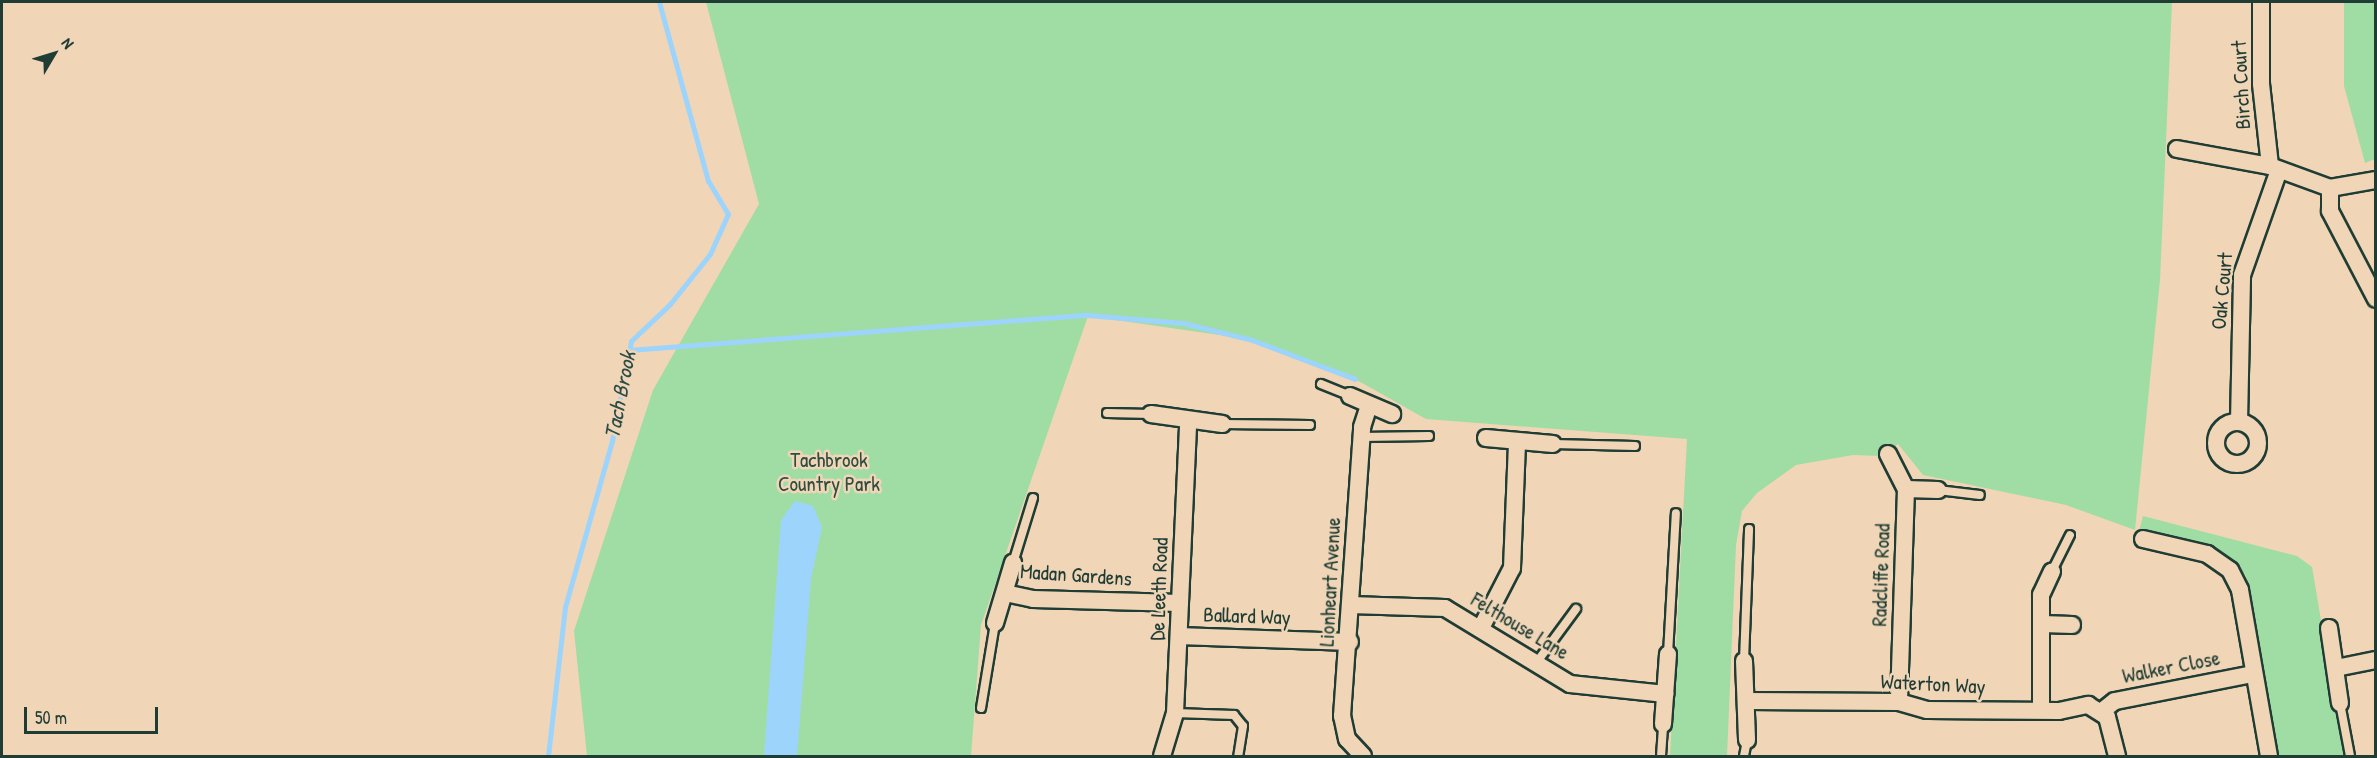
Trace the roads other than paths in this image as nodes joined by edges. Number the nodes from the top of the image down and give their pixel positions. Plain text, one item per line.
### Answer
1 (2261, 2) edge
2 (2177, 149) dead end
3 (2275, 168) junction
4 (2376, 180) edge
5 (2330, 188) junction
6 (2376, 299) edge
7 (1321, 384) dead end
8 (1350, 396) joint
9 (1369, 405) junction
10 (1107, 413) dead end
11 (1151, 414) joint
12 (1392, 414) dead end
13 (1188, 422) junction
14 (2239, 422) dead end
15 (1222, 424) joint
16 (1310, 425) dead end
17 (1429, 436) dead end
18 (1361, 437) junction
19 (1486, 438) dead end
20 (1516, 441) junction
21 (1553, 444) joint
22 (1635, 446) dead end
23 (1888, 454) dead end
24 (1906, 489) junction
25 (1938, 490) joint
26 (1980, 495) dead end
27 (1033, 498) dead end
28 (1676, 513) dead end
29 (1749, 529) dead end
30 (2070, 535) dead end
31 (2143, 539) dead end
32 (1013, 563) joint
33 (2052, 571) joint
34 (1005, 593) junction
35 (1180, 603) junction
36 (1350, 605) junction
37 (1576, 609) dead end
38 (994, 623) joint
39 (2043, 624) junction
40 (1482, 626) junction
41 (2072, 626) dead end
42 (2329, 628) dead end
43 (1179, 636) junction
44 (1350, 642) junction
45 (1668, 654) joint
46 (2376, 660) edge
47 (1744, 661) joint
48 (1538, 662) junction
49 (2336, 668) junction
50 (2252, 674) junction
51 (1665, 694) junction
52 (1748, 701) junction
53 (1899, 702) junction
54 (2340, 703) joint
55 (981, 708) dead end
56 (2041, 710) junction
57 (2102, 711) junction
58 (1175, 713) junction
59 (1663, 724) joint
60 (1745, 748) edge
61 (1162, 756) edge
62 (1238, 756) edge
63 (1362, 756) edge
64 (1661, 756) edge
65 (2117, 756) edge
66 (2269, 756) edge
67 (2350, 756) edge

1 - 3 street, Birch Court
2 - 3 street
3 - 5 street
3 - 14 street, Oak Court
4 - 5 street
5 - 6 street
7 - 8 lane
8 - 9 street
9 - 12 street
9 - 18 street, Lionheart Avenue
10 - 11 lane
11 - 13 street
13 - 15 street
13 - 35 street, De Leeth Road
15 - 16 lane
17 - 18 lane
18 - 36 street, Lionheart Avenue
19 - 20 street
20 - 21 street
20 - 40 street
21 - 22 lane
23 - 24 street, Radcliffe Road
24 - 25 street
24 - 53 street, Radcliffe Road
25 - 26 lane
27 - 32 lane
28 - 45 lane
29 - 47 lane
30 - 33 lane
31 - 50 street, Walker Close
32 - 34 street
33 - 39 street
34 - 35 street, Madan Gardens
34 - 38 street
35 - 43 street, De Leeth Road
36 - 40 street, Felthouse Lane
36 - 44 street, Lionheart Avenue
37 - 48 lane
38 - 55 lane
39 - 41 street
39 - 56 street
40 - 48 street, Felthouse Lane
42 - 49 street
43 - 44 street, Ballard Way
43 - 58 street, De Leeth Road
44 - 63 street, Lionheart Avenue
45 - 51 street
46 - 49 street
47 - 52 street
48 - 51 street, Felthouse Lane
49 - 54 street
50 - 57 street, Walker Close
50 - 66 street, Walker Close
51 - 59 street
52 - 53 street, Waterton Way
52 - 60 street
53 - 56 street, Waterton Way
54 - 67 lane
56 - 57 street, Waterton Way
57 - 65 street
58 - 61 street, De Leeth Road
58 - 62 lane
59 - 64 lane

